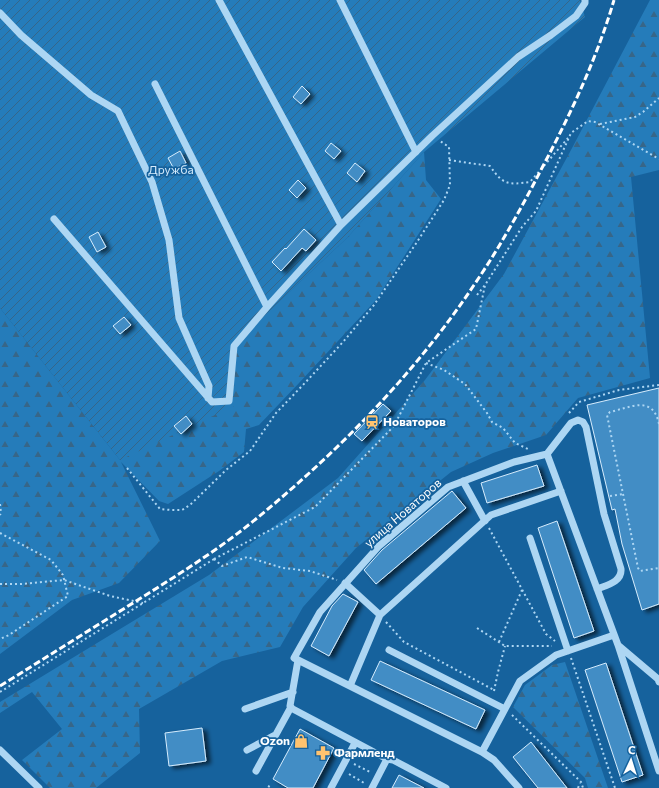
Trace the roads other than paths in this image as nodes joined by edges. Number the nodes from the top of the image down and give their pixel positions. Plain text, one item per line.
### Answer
1 (219, 0) edge
2 (340, 0) edge
3 (585, 0) edge
4 (0, 13) edge
5 (154, 84) dead end
6 (416, 152) junction
7 (54, 219) dead end
8 (341, 225) junction
9 (267, 307) junction
10 (208, 398) junction
11 (545, 454) junction
12 (463, 481) junction
13 (561, 491) junction
14 (485, 521) junction
15 (530, 538) dead end
16 (346, 583) junction
17 (597, 589) junction
18 (380, 615) junction
19 (614, 635) junction
20 (618, 645) junction
21 (389, 650) dead end
22 (568, 651) junction
23 (298, 660) junction
24 (659, 682) edge
25 (350, 686) junction
26 (293, 692) junction
27 (291, 707) junction
28 (245, 709) dead end
29 (505, 709) junction
30 (276, 735) junction
31 (355, 742) junction
32 (0, 750) edge
33 (247, 750) dead end
34 (482, 752) junction
35 (387, 760) junction
36 (256, 771) dead end
37 (659, 771) edge
38 (372, 787) edge
39 (39, 788) edge
40 (331, 788) edge
41 (446, 788) edge
42 (519, 788) edge

1 - 8 street
2 - 6 street
3 - 6 street
4 - 10 street
5 - 9 street
6 - 8 street
7 - 10 street
8 - 9 street
9 - 10 street
11 - 12 street, улица Новаторов
11 - 13 street
11 - 17 street
12 - 14 street
12 - 16 street, улица Новаторов
13 - 14 street
13 - 17 street
14 - 18 street
15 - 22 street
16 - 18 street
16 - 23 street, улица Новаторов
17 - 19 street
18 - 25 street
19 - 20 street
19 - 22 street
20 - 24 street
20 - 37 street
21 - 29 street
22 - 29 street
23 - 25 street
23 - 26 street
25 - 34 street
26 - 27 street
26 - 28 street
27 - 30 street
27 - 31 street
29 - 34 street
30 - 33 street
30 - 36 street
31 - 35 street
31 - 40 street
32 - 39 street
34 - 42 street
35 - 38 street
35 - 41 street

